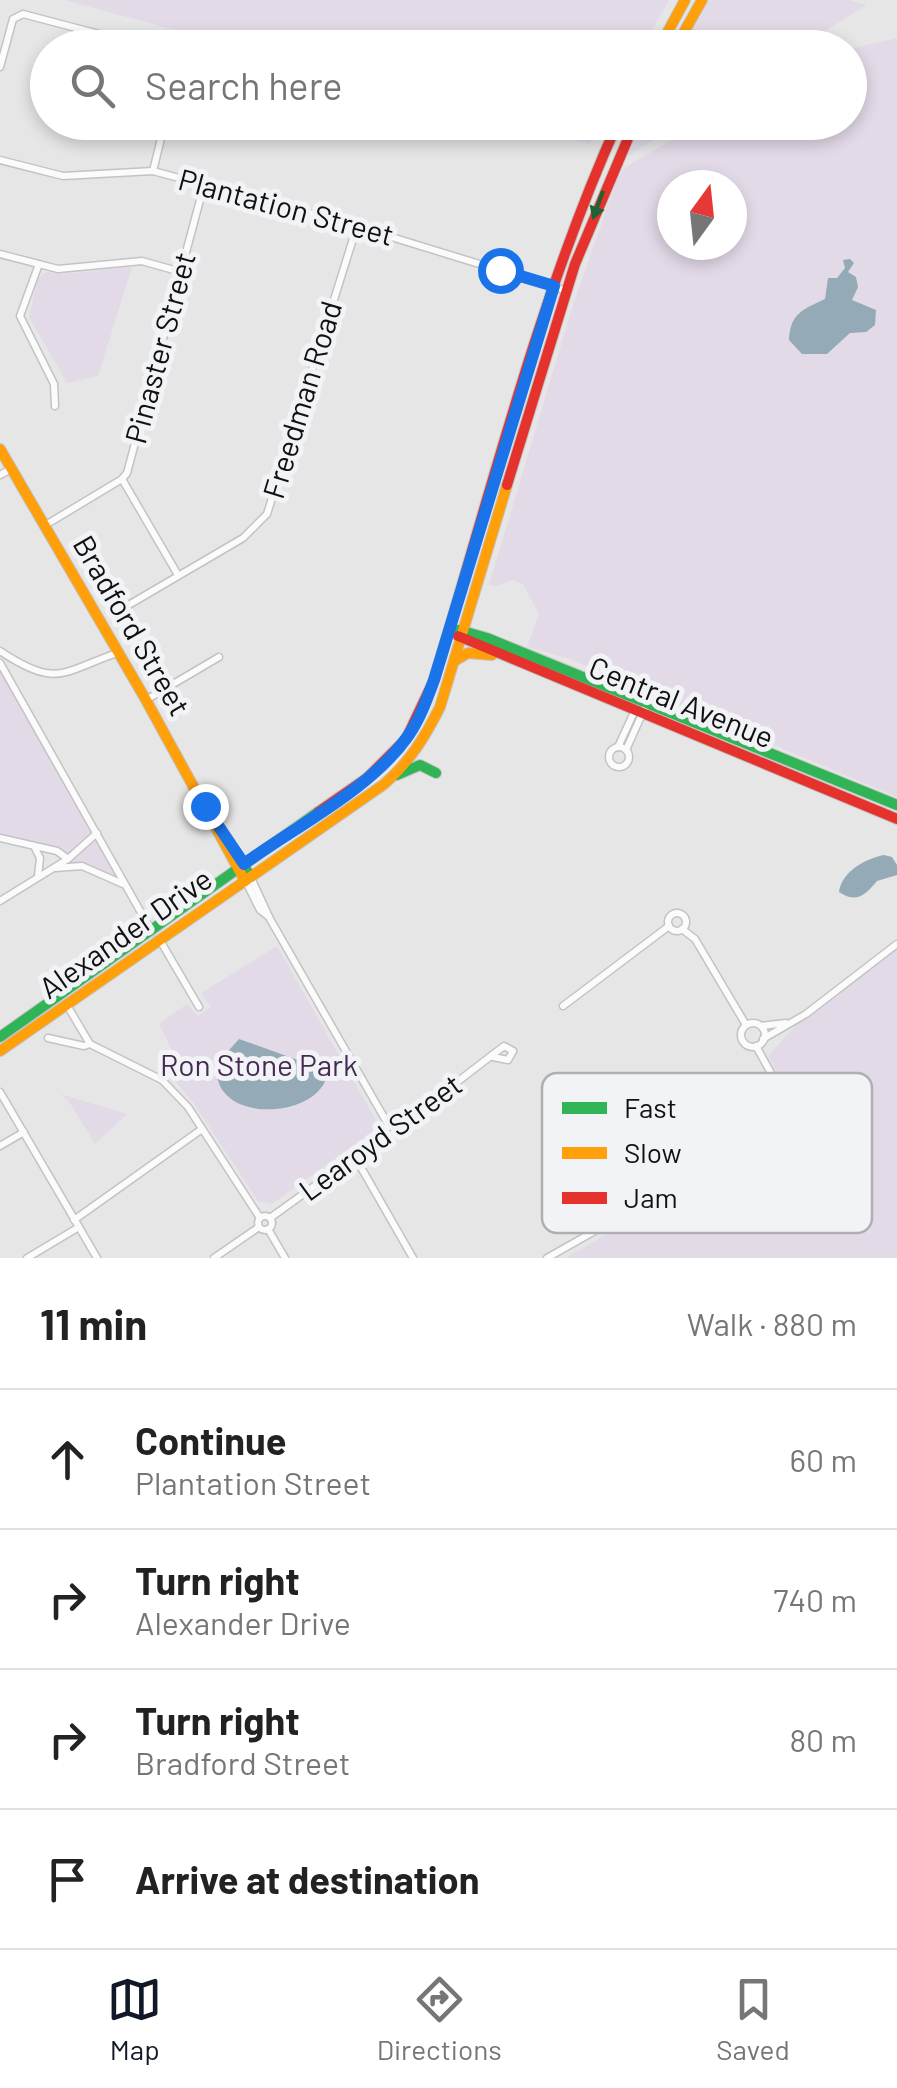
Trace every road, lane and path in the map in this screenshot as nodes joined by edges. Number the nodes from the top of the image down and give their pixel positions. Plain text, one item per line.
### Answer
1 (685, 0) edge
2 (702, 0) edge
3 (83, 30) edge
4 (668, 30) edge
5 (686, 30) edge
6 (0, 67) edge
7 (161, 140) edge
8 (610, 140) edge
9 (626, 140) edge
10 (0, 160) edge
11 (153, 171) junction
12 (204, 185) junction
13 (357, 226) junction
14 (0, 254) edge
15 (38, 264) junction
16 (181, 272) junction
17 (554, 286) junction
18 (567, 290) junction
19 (56, 406) dead end
20 (0, 449) edge
21 (11, 469) junction
22 (0, 475) edge
23 (122, 479) junction
24 (44, 526) junction
25 (178, 575) junction
26 (471, 603) junction
27 (115, 613) dead end
28 (448, 630) junction
29 (462, 634) junction
30 (487, 638) junction
31 (0, 651) edge
32 (117, 653) junction
33 (498, 655) junction
34 (219, 657) dead end
35 (19, 662) junction
36 (454, 662) junction
37 (0, 663) edge
38 (6, 672) junction
39 (146, 700) junction
40 (641, 707) junction
41 (622, 749) dead end
42 (436, 773) dead end
43 (396, 776) junction
44 (897, 805) edge
45 (897, 819) edge
46 (96, 834) junction
47 (0, 838) edge
48 (33, 845) junction
49 (68, 858) junction
50 (241, 866) junction
51 (54, 868) junction
52 (38, 876) junction
53 (248, 879) junction
54 (127, 886) junction
55 (0, 901) edge
56 (669, 926) junction
57 (682, 930) junction
58 (152, 932) junction
59 (161, 942) junction
60 (897, 944) edge
61 (68, 1006) junction
62 (563, 1006) dead end
63 (199, 1007) dead end
64 (806, 1014) junction
65 (746, 1025) junction
66 (761, 1026) junction
67 (0, 1037) edge
68 (48, 1038) dead end
69 (764, 1039) junction
70 (90, 1044) junction
71 (756, 1046) junction
72 (0, 1051) edge
73 (492, 1057) dead end
74 (771, 1073) edge
75 (0, 1092) edge
76 (389, 1126) junction
77 (202, 1129) junction
78 (24, 1132) junction
79 (0, 1146) edge
80 (355, 1157) junction
81 (76, 1224) junction
82 (262, 1224) junction
83 (591, 1233) edge
84 (27, 1258) edge
85 (97, 1258) edge
86 (214, 1258) edge
87 (285, 1258) edge
88 (413, 1258) edge
89 (547, 1258) edge

1 - 4 main road
2 - 5 main road
3 - 6 street
7 - 11 street
8 - 17 main road, Alexander Drive
9 -> 18 main road, Alexander Drive
10 - 11 street, Plantation Street
11 - 12 street, Plantation Street
12 - 13 street, Plantation Street
12 - 16 street, Pinaster Street
13 - 17 street, Plantation Street
13 - 25 street, Freedman Road
14 - 15 street
15 - 16 street
15 - 19 street
16 - 23 street, Pinaster Street
17 - 18 street, Plantation Street
17 - 28 main road, Alexander Drive
18 - 26 main road, Alexander Drive
20 - 21 main road, Bradford Street
21 - 22 street
21 - 24 main road, Bradford Street
23 - 24 street, Pinaster Street
23 - 25 street
24 - 32 main road, Bradford Street
25 - 27 street, Freedman Road
26 - 29 main road, Alexander Drive
26 - 30 main road
28 - 29 main road, Central Avenue
28 - 50 main road, Alexander Drive
29 - 30 main road, Central Avenue
29 - 33 main road, Central Avenue
29 - 36 main road, Alexander Drive
30 - 40 main road, Central Avenue
31 - 35 street
32 - 35 street
32 - 39 main road, Bradford Street
33 - 36 main road
33 - 40 main road, Central Avenue
34 - 39 street
35 - 38 street
36 - 43 main road, Alexander Drive
37 - 38 street
38 - 46 street
39 - 50 main road, Bradford Street
40 - 41 street
40 - 44 main road, Central Avenue
40 - 45 main road, Central Avenue
42 - 43 main road
43 - 53 main road, Alexander Drive
46 - 49 street
46 - 54 street
47 - 48 street
48 - 49 street
48 - 52 street
49 - 51 street
50 - 53 main road, Bradford Street
50 - 58 main road, Alexander Drive
51 - 52 street
51 - 54 street
52 - 55 street
53 - 59 main road, Alexander Drive
53 - 76 street, Bradford Street
54 - 58 street
56 - 57 street
56 - 57 street
56 - 62 street
57 - 65 street
58 - 67 main road, Alexander Drive
59 - 61 main road, Alexander Drive
59 - 63 street
60 - 64 street
61 - 70 street
61 - 72 main road, Alexander Drive
64 - 66 street
64 - 69 street
65 - 66 street
65 - 71 street
66 - 69 street
68 - 70 street
69 - 71 street
70 - 77 street
71 - 74 street
73 - 76 street, Learoyd Street
75 - 78 street
76 - 80 street, Learoyd Street
77 - 81 street
77 - 82 street
78 - 79 street
78 - 81 street
80 - 82 street, Learoyd Street
80 - 88 street
81 - 84 street
81 - 85 street
82 - 86 street
82 - 87 street
83 - 89 street

